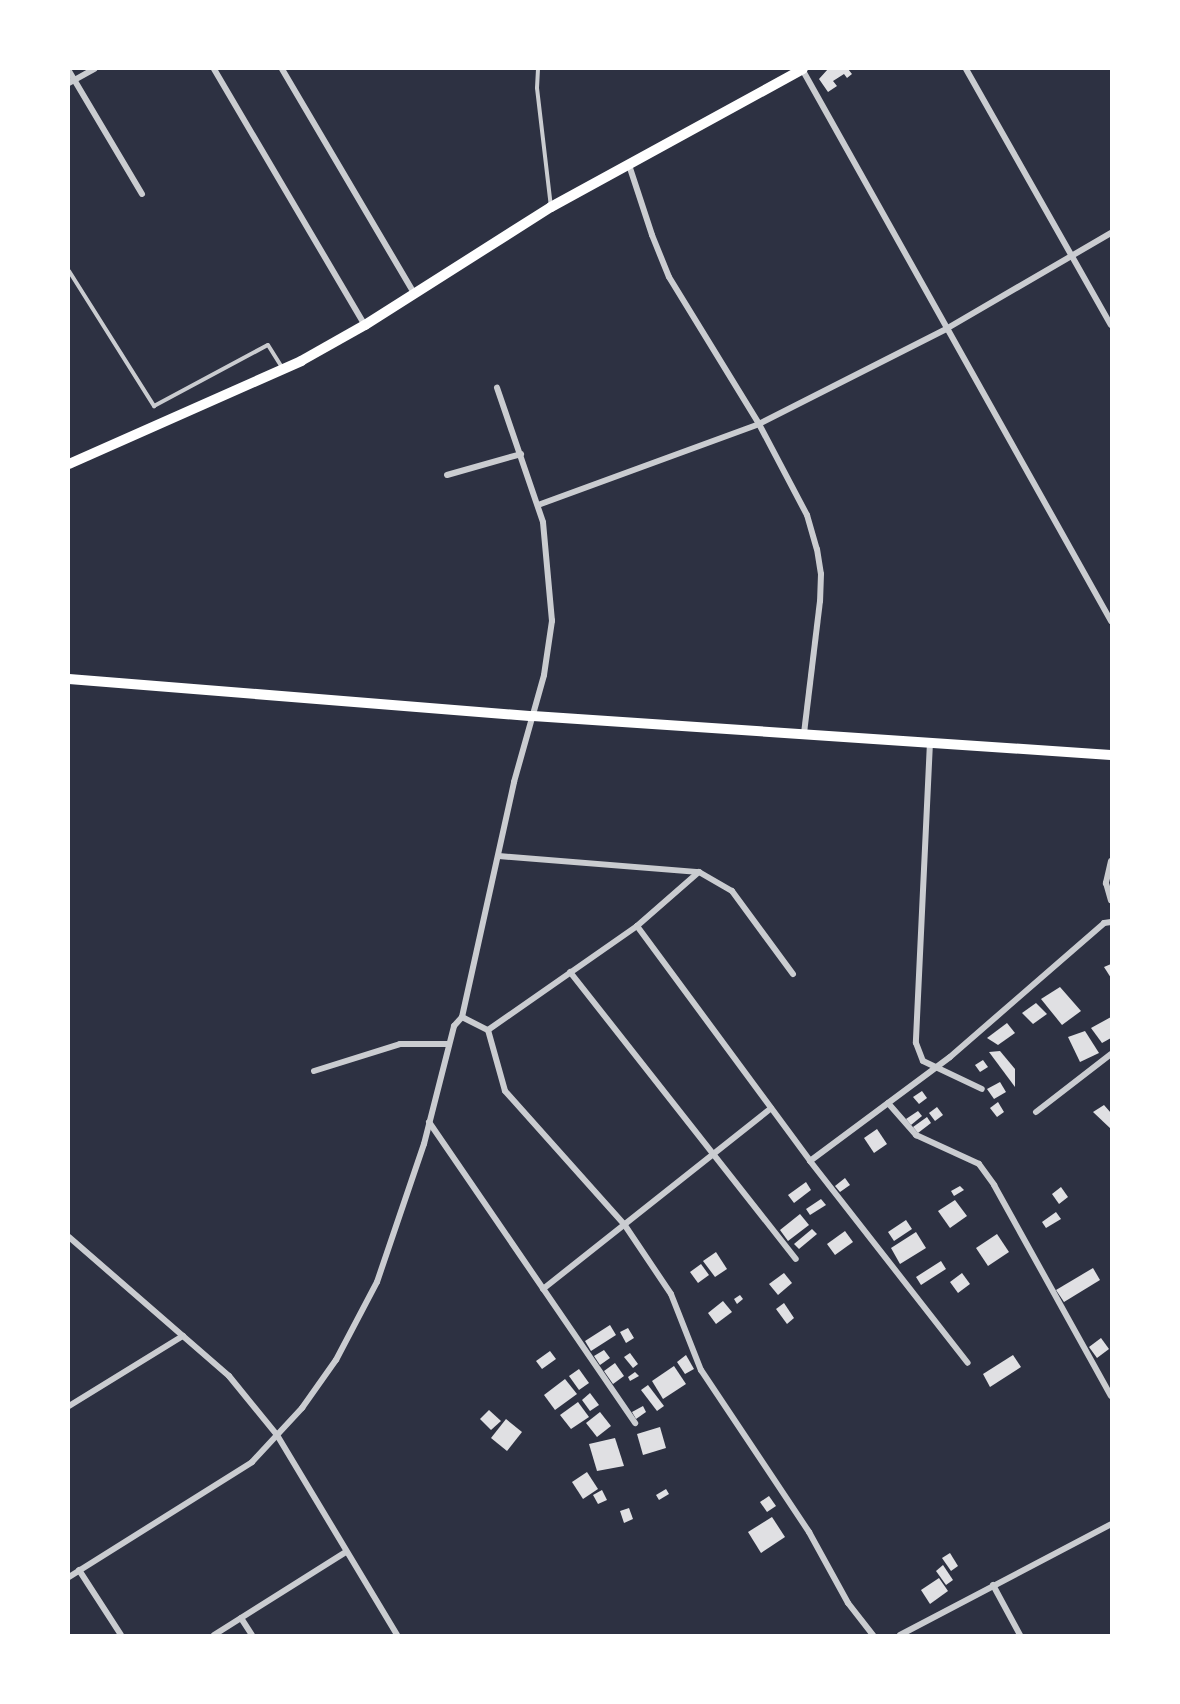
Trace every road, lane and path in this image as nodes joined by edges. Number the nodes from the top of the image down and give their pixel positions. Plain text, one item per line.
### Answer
1 (94, 69) edge
2 (214, 69) edge
3 (282, 69) edge
4 (538, 69) edge
5 (802, 69) edge
6 (966, 69) edge
7 (69, 71) edge
8 (72, 82) edge
9 (629, 165) junction
10 (142, 194) dead end
11 (551, 207) junction
12 (1111, 232) edge
13 (1071, 256) junction
14 (69, 271) edge
15 (414, 293) junction
16 (365, 325) junction
17 (1111, 325) edge
18 (946, 329) junction
19 (284, 369) junction
20 (497, 388) dead end
21 (759, 424) junction
22 (521, 454) junction
23 (69, 464) edge
24 (447, 475) dead end
25 (538, 505) junction
26 (1111, 621) edge
27 (69, 679) edge
28 (533, 716) junction
29 (804, 734) junction
30 (930, 742) junction
31 (1111, 755) edge
32 (499, 856) junction
33 (1111, 861) edge
34 (699, 872) junction
35 (1111, 900) edge
36 (1111, 922) edge
37 (638, 926) junction
38 (570, 972) junction
39 (793, 974) dead end
40 (462, 1017) junction
41 (488, 1030) junction
42 (449, 1044) junction
43 (1111, 1054) edge
44 (936, 1067) junction
45 (314, 1071) dead end
46 (982, 1089) dead end
47 (888, 1103) junction
48 (771, 1108) junction
49 (1036, 1112) dead end
50 (429, 1122) junction
51 (713, 1154) junction
52 (810, 1161) junction
53 (624, 1224) junction
54 (69, 1237) edge
55 (796, 1259) dead end
56 (543, 1288) junction
57 (183, 1336) junction
58 (968, 1363) dead end
59 (1111, 1396) edge
60 (69, 1406) edge
61 (635, 1423) dead end
62 (277, 1435) junction
63 (1111, 1524) edge
64 (346, 1551) junction
65 (79, 1570) junction
66 (69, 1577) edge
67 (993, 1585) junction
68 (241, 1618) junction
69 (121, 1635) edge
70 (214, 1635) edge
71 (252, 1635) edge
72 (397, 1635) edge
73 (873, 1635) edge
74 (900, 1635) edge
75 (1020, 1635) edge

1 - 8 street
2 - 16 street
3 - 15 street
4 - 11 lane
5 - 9 main road
5 - 18 street
6 - 13 street
7 - 8 street
8 - 10 street
9 - 11 main road
9 - 21 street
11 - 15 main road
12 - 13 street
13 - 17 street
13 - 18 street
14 - 19 lane
15 - 16 main road
16 - 19 main road
18 - 21 street
18 - 26 street
19 - 23 main road
20 - 22 street
21 - 25 street
21 - 29 street
22 - 24 street
22 - 25 street
25 - 28 street
27 - 28 main road
28 - 29 main road
28 - 32 street
29 - 30 main road
30 - 31 main road
30 - 44 street
32 - 34 street
32 - 40 street
33 - 35 street
34 - 37 street
34 - 39 street
36 - 44 street
37 - 38 street
37 - 48 street
38 - 41 street
38 - 51 street
40 - 41 street
40 - 42 street
41 - 53 street
42 - 45 street
42 - 50 street
43 - 49 street
44 - 46 street
44 - 47 street
47 - 52 street
47 - 59 street
48 - 51 street
48 - 52 street
50 - 56 street
50 - 62 street
51 - 53 street
51 - 55 street
52 - 58 street
53 - 56 street
53 - 73 street
54 - 57 street
56 - 61 street
57 - 60 street
57 - 62 street
62 - 64 street
62 - 65 street
63 - 67 street
64 - 68 street
64 - 72 street
65 - 66 street
65 - 69 street
67 - 74 street
67 - 75 street
68 - 70 street
68 - 71 street

